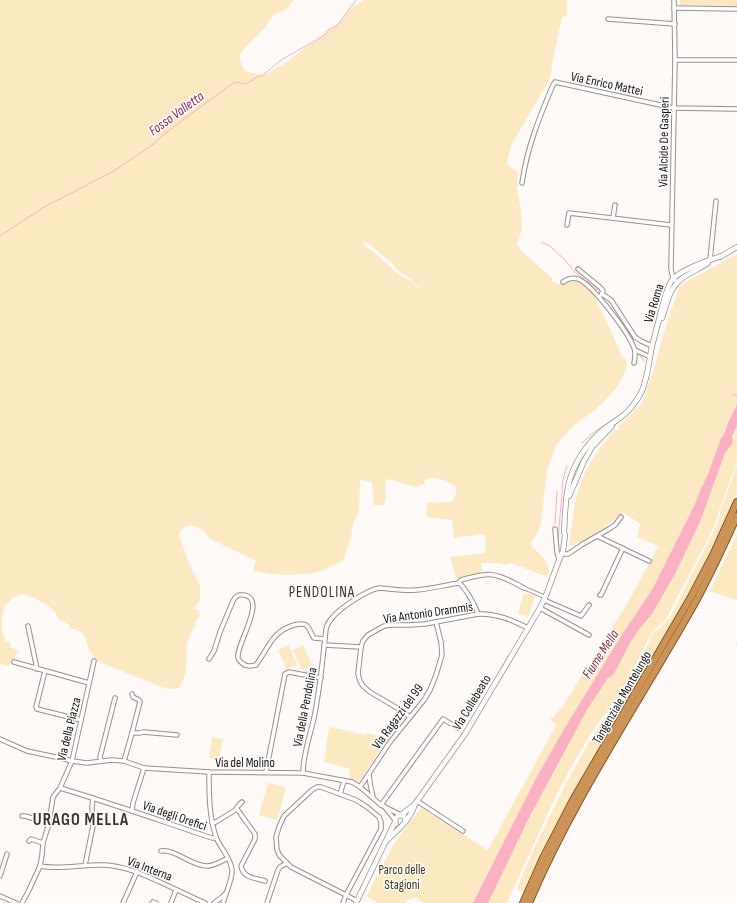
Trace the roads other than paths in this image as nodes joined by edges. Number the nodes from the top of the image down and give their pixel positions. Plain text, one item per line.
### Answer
1 (674, 0) edge
2 (674, 8) junction
3 (737, 10) edge
4 (608, 19) dead end
5 (675, 24) junction
6 (675, 60) junction
7 (737, 60) edge
8 (674, 108) junction
9 (737, 109) edge
10 (522, 183) dead end
11 (716, 201) dead end
12 (615, 204) dead end
13 (613, 218) junction
14 (567, 225) dead end
15 (672, 225) junction
16 (737, 246) edge
17 (721, 256) junction
18 (710, 260) junction
19 (578, 269) dead end
20 (673, 279) junction
21 (563, 282) dead end
22 (677, 282) junction
23 (601, 296) junction
24 (654, 338) junction
25 (652, 346) junction
26 (635, 350) junction
27 (650, 357) junction
28 (634, 363) dead end
29 (737, 502) edge
30 (737, 516) edge
31 (621, 517) dead end
32 (555, 529) dead end
33 (597, 536) junction
34 (623, 548) junction
35 (561, 554) junction
36 (559, 560) junction
37 (649, 561) dead end
38 (459, 583) junction
39 (524, 588) joint
40 (600, 595) dead end
41 (545, 598) junction
42 (589, 606) dead end
43 (540, 608) junction
44 (478, 614) junction
45 (436, 622) junction
46 (28, 626) dead end
47 (528, 628) junction
48 (589, 635) dead end
49 (325, 639) junction
50 (324, 645) junction
51 (361, 647) junction
52 (209, 659) dead end
53 (94, 661) dead end
54 (14, 662) dead end
55 (37, 669) junction
56 (45, 671) junction
57 (321, 678) junction
58 (89, 683) junction
59 (132, 694) dead end
60 (115, 698) dead end
61 (410, 717) junction
62 (81, 720) junction
63 (458, 728) dead end
64 (132, 733) junction
65 (177, 735) dead end
66 (0, 739) edge
67 (72, 761) junction
68 (101, 761) junction
69 (124, 761) junction
70 (144, 768) junction
71 (209, 772) junction
72 (266, 772) junction
73 (303, 773) junction
74 (369, 774) junction
75 (344, 780) junction
76 (360, 786) junction
77 (60, 788) junction
78 (340, 794) junction
79 (93, 798) junction
80 (374, 798) junction
81 (242, 802) dead end
82 (416, 803) junction
83 (382, 805) junction
84 (237, 809) junction
85 (132, 811) junction
86 (401, 815) junction
87 (22, 816) dead end
88 (395, 821) junction
89 (49, 823) junction
90 (212, 823) junction
91 (405, 823) junction
92 (463, 831) dead end
93 (216, 838) junction
94 (387, 840) junction
95 (29, 841) dead end
96 (42, 843) junction
97 (161, 851) dead end
98 (7, 854) dead end
99 (228, 858) junction
100 (287, 864) junction
101 (85, 865) junction
102 (40, 866) junction
103 (241, 868) junction
104 (232, 869) junction
105 (137, 872) junction
106 (0, 876) edge
107 (265, 881) dead end
108 (176, 890) junction
109 (226, 891) junction
110 (0, 896) edge
111 (346, 896) junction
112 (357, 902) edge
113 (16, 903) edge
114 (22, 903) edge
115 (122, 903) edge
116 (152, 903) edge
117 (156, 903) edge
118 (170, 903) edge
119 (205, 903) edge
120 (214, 903) edge
121 (223, 903) edge
122 (267, 903) edge
123 (343, 903) edge
124 (523, 903) edge
125 (529, 903) edge

1 - 2 street, Via Alcide De Gasperi
2 - 3 street
2 - 5 street, Via Alcide De Gasperi
4 - 5 street
5 - 6 street, Via Alcide De Gasperi
6 - 7 street
6 - 8 street, Via Alcide De Gasperi
8 - 9 street, Via Enrico Mattei
8 - 10 street, Via Enrico Mattei
8 - 15 street, Via Alcide De Gasperi
11 - 18 street
12 - 13 street
13 - 14 street
13 - 15 street
15 - 20 street, Via Alcide De Gasperi
16 - 17 street, Via Roma
17 - 18 street, Via Roma
17 - 22 street, Via Roma
18 - 20 street, Via Roma
19 - 23 street, Via Roma
20 - 22 street
20 - 24 street, Via Roma
21 - 23 street, Via Roma
22 - 24 street, Via Roma
23 - 25 street, Via Roma
23 - 26 street, Via Roma
24 - 25 street, Via Roma
25 - 27 street, Via Roma
26 - 27 street
26 - 28 street
27 - 35 street, Via Roma
29 - 124 highway, Tangenziale Montelungo
30 - 125 highway, Tangenziale Montelungo
31 - 33 street
32 - 36 street, Via Collebeato
33 - 34 street
33 - 35 street
34 - 37 street
34 - 40 street
35 - 36 street, Via Collebeato
36 - 41 street, Via Collebeato
38 - 39 street, Via della Pendolina
38 - 44 street
38 - 49 street, Via della Pendolina
39 - 41 street
41 - 42 street
41 - 43 street, Via Collebeato
43 - 47 street, Via Collebeato
43 - 48 street
44 - 45 street, Via Antonio Drammis
44 - 47 street, Via Antonio Drammis
45 - 51 street, Via Antonio Drammis
45 - 61 street, Via Ragazzi del 99
46 - 55 street
47 - 82 street, Via Collebeato
49 - 50 street, Via della Pendolina
49 - 52 street
50 - 51 street
50 - 57 street, Via della Pendolina
51 - 61 street
53 - 58 street, Via della Piazza
54 - 55 street
55 - 56 street
56 - 58 street
56 - 62 street
57 - 72 street
57 - 73 street, Via della Pendolina
58 - 62 street, Via della Piazza
59 - 64 street
60 - 68 street
61 - 74 street, Via Ragazzi del 99
62 - 67 street, Via della Piazza
63 - 83 street
64 - 65 street
64 - 69 street
66 - 67 street, Via del Molino
67 - 68 street, Via del Molino
67 - 77 street, Via della Piazza
68 - 69 street, Via del Molino
69 - 70 street, Via del Molino
70 - 71 street, Via del Molino
70 - 85 street
71 - 72 street, Via del Molino
71 - 90 street
72 - 73 street, Via del Molino
73 - 75 street, Via del Molino
74 - 76 street, Via Ragazzi del 99
74 - 80 street
75 - 76 street, Via del Molino
75 - 78 street
76 - 80 street, Via del Molino
77 - 79 street, Via degli Orefici
77 - 89 street, Via della Piazza
78 - 100 street
78 - 111 street
79 - 85 street, Via degli Orefici
79 - 101 street
80 - 83 street, Via del Molino
81 - 84 street
82 - 86 street, Via Collebeato
82 - 91 street, Via Collebeato
82 - 92 street
83 - 86 street, Via del Molino
83 - 88 street, Via del Molino
84 - 90 street
84 - 103 street
85 - 93 street, Via degli Orefici
86 - 88 street
86 - 91 street
87 - 89 street
88 - 91 street
88 - 94 street, Via Collebeato
89 - 96 street, Via della Piazza
90 - 93 street
91 - 94 street, Via Collebeato
93 - 99 street
94 - 112 street, Via Collebeato
95 - 96 street
96 - 102 street, Via della Piazza
97 - 99 street
98 - 106 street
99 - 104 street
100 - 111 street
100 - 122 street
101 - 102 street, Via Interna
101 - 105 street, Via Interna
102 - 114 street, Via della Piazza
103 - 104 street
103 - 107 street
104 - 109 street
105 - 108 street, Via Interna
105 - 115 street
108 - 118 street
108 - 119 street, Via Interna
109 - 120 street
109 - 121 street
110 - 113 street
111 - 112 street
111 - 123 street
116 - 117 street

